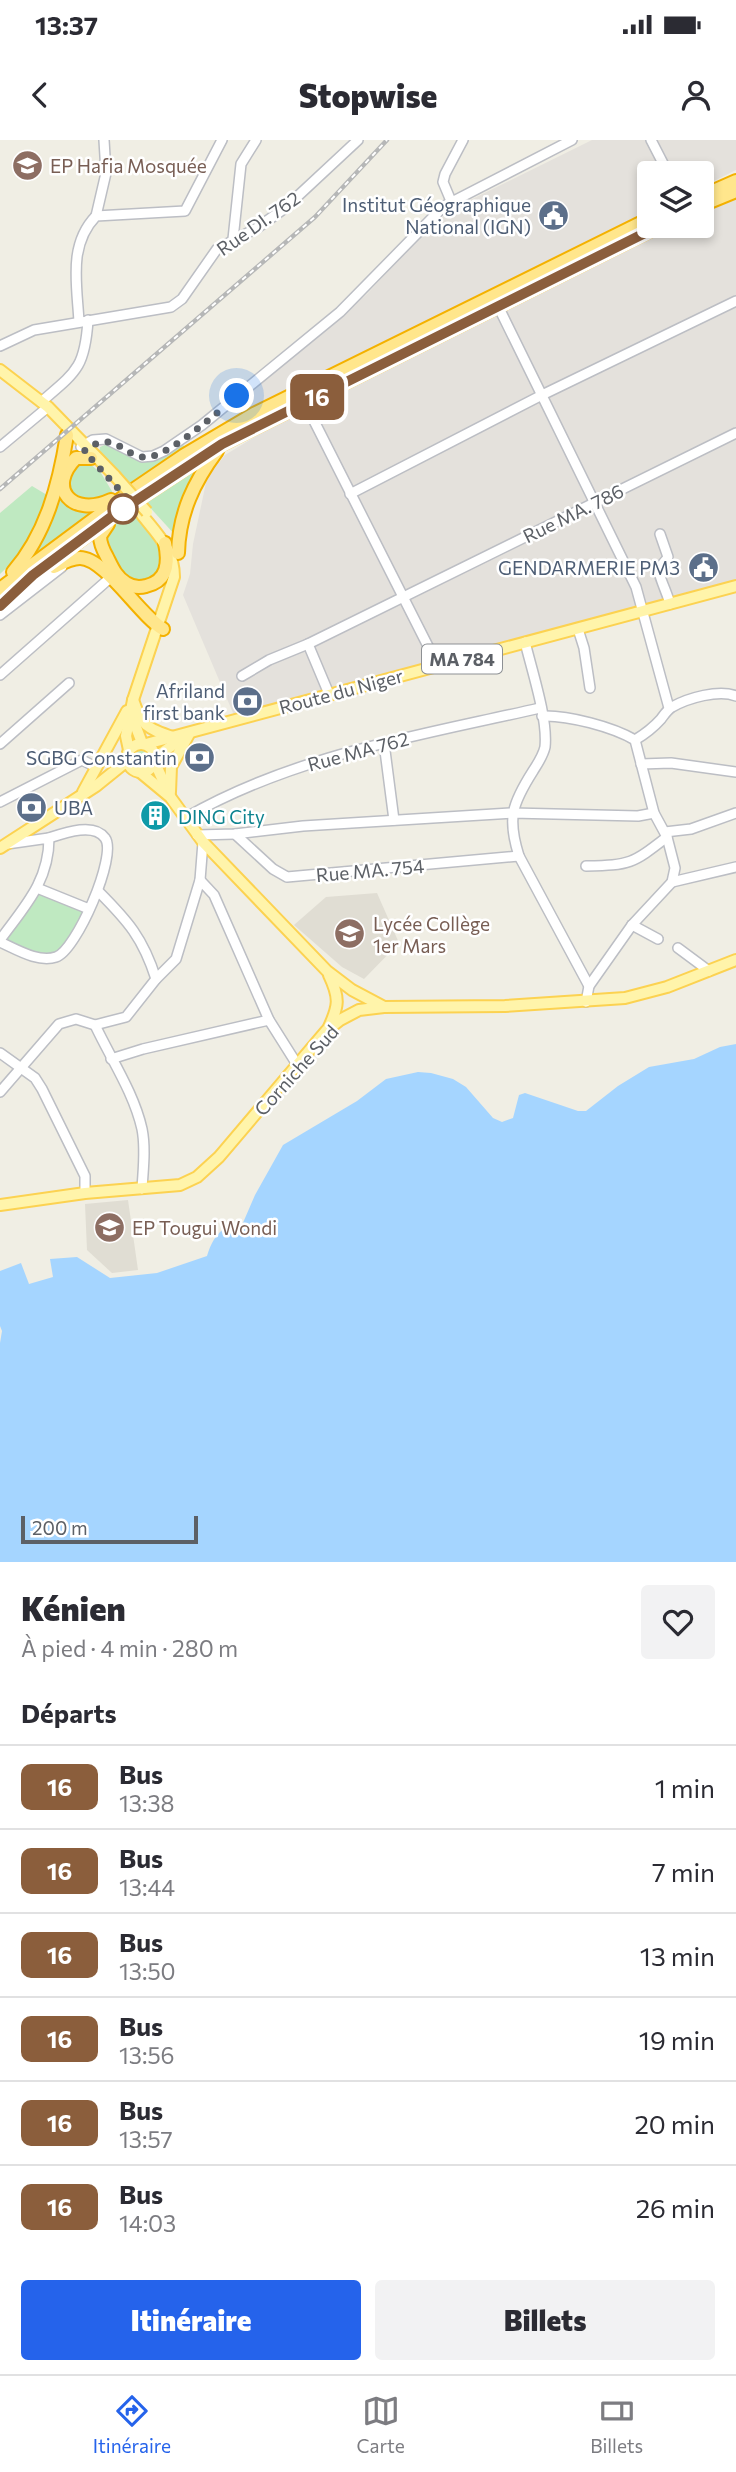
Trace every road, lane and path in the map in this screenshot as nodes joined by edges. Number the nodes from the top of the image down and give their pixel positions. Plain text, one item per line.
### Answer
1 (104, 140) edge
2 (222, 140) edge
3 (256, 140) edge
4 (358, 140) edge
5 (463, 140) edge
6 (572, 140) edge
7 (651, 140) edge
8 (662, 161) edge
9 (736, 181) edge
10 (714, 191) edge
11 (736, 191) edge
12 (714, 200) edge
13 (451, 201) junction
14 (96, 216) junction
15 (637, 225) edge
16 (637, 237) edge
17 (233, 239) junction
18 (736, 301) edge
19 (498, 306) junction
20 (83, 321) junction
21 (0, 346) edge
22 (0, 370) edge
23 (542, 395) junction
24 (305, 403) junction
25 (43, 405) junction
26 (736, 433) edge
27 (67, 435) junction
28 (222, 444) junction
29 (0, 447) edge
30 (84, 451) junction
31 (59, 471) junction
32 (133, 490) junction
33 (351, 494) junction
34 (595, 503) junction
35 (121, 510) junction
36 (144, 513) junction
37 (660, 534) dead end
38 (164, 543) junction
39 (178, 553) junction
40 (82, 557) junction
41 (110, 578) junction
42 (736, 586) edge
43 (0, 588) edge
44 (402, 596) junction
45 (670, 604) junction
46 (0, 606) edge
47 (644, 610) junction
48 (0, 615) edge
49 (161, 627) junction
50 (578, 629) junction
51 (525, 642) junction
52 (308, 644) junction
53 (438, 666) junction
54 (0, 675) edge
55 (242, 676) dead end
56 (69, 684) dead end
57 (590, 688) dead end
58 (329, 694) junction
59 (736, 696) edge
60 (132, 706) junction
61 (669, 708) junction
62 (541, 712) junction
63 (189, 734) junction
64 (173, 737) junction
65 (635, 740) junction
66 (384, 743) junction
67 (0, 744) edge
68 (144, 744) junction
69 (155, 760) junction
70 (133, 763) junction
71 (642, 764) junction
72 (96, 767) junction
73 (736, 772) edge
74 (82, 794) junction
75 (171, 798) junction
76 (0, 802) edge
77 (512, 813) junction
78 (654, 813) junction
79 (736, 815) edge
80 (185, 818) junction
81 (394, 820) junction
82 (235, 834) junction
83 (666, 834) junction
84 (50, 838) junction
85 (200, 839) junction
86 (3, 846) edge
87 (519, 856) junction
88 (586, 866) dead end
89 (736, 867) edge
90 (200, 880) junction
91 (672, 882) junction
92 (37, 888) junction
93 (98, 891) junction
94 (89, 909) junction
95 (632, 925) junction
96 (658, 939) dead end
97 (0, 941) edge
98 (678, 948) dead end
99 (736, 960) edge
100 (327, 971) junction
101 (709, 971) junction
102 (156, 979) junction
103 (589, 986) junction
104 (586, 1002) junction
105 (384, 1007) junction
106 (269, 1020) junction
107 (95, 1025) junction
108 (326, 1031) junction
109 (0, 1053) edge
110 (111, 1059) junction
111 (298, 1066) junction
112 (22, 1068) junction
113 (0, 1092) edge
114 (142, 1189) junction
115 (85, 1194) junction
116 (0, 1205) edge

1 - 14 street
2 - 14 street
3 - 17 street
4 - 17 street, Rue DI. 762
5 - 13 street
6 - 13 street
7 - 8 street
9 - 10 highway
11 - 12 highway
13 - 30 street
14 - 20 street
15 - 32 highway
16 - 19 highway
17 - 20 street, Rue DI. 762
18 - 23 street
19 - 23 street
19 - 24 highway
20 - 21 street, Rue DI. 762
20 - 25 street
22 - 25 main road
23 - 33 street
23 - 34 street
24 - 28 highway
24 - 33 street
25 - 27 main road
25 - 29 street
25 - 30 main road
26 - 34 street, Rue MA. 786
27 - 30 main road
27 - 31 highway
28 - 35 highway
28 - 39 highway
30 - 31 highway
30 - 32 highway
30 - 36 main road, bridge
31 - 43 highway
32 - 43 highway
33 - 44 street
34 - 44 street, Rue MA. 786
34 - 47 street
35 - 38 highway
35 - 46 highway
36 - 38 main road
36 - 39 main road
37 - 45 street
38 - 49 main road
39 - 49 main road
40 - 41 highway
40 - 46 highway
40 - 48 street
41 - 49 highway
41 - 54 street
42 - 45 main road, Route du Niger / MA 784
44 - 52 street, Rue MA. 786
44 - 53 street
45 - 47 main road, Route du Niger / MA 784
47 - 50 main road, Route du Niger / MA 784
47 - 61 street
49 - 60 main road
50 - 51 main road, Route du Niger / MA 784
50 - 57 street
51 - 53 main road, Route du Niger / MA 784
51 - 62 street
52 - 55 street, Rue MA. 786
52 - 58 street
53 - 58 main road, Route du Niger / MA 784
56 - 67 street
58 - 63 main road, Route du Niger / MA 784
59 - 61 street
60 - 64 main road
60 - 68 main road
60 - 70 main road
60 - 72 main road
61 - 65 street
62 - 65 street
62 - 66 street, Rue MA 762
62 - 77 street
63 - 64 main road, Route du Niger
63 - 69 main road, Route du Niger
63 - 75 main road
64 - 68 main road, Route du Niger
65 - 71 street
66 - 80 street, Rue MA 762
66 - 81 street
68 - 69 main road
68 - 70 main road, Route du Niger
69 - 70 main road, Route du Niger
69 - 75 main road
70 - 74 main road
70 - 75 main road
71 - 73 street
71 - 78 street
72 - 74 main road
72 - 76 street
74 - 86 main road
75 - 80 main road
77 - 78 street
77 - 81 street
77 - 87 street
78 - 83 street
79 - 83 street
80 - 85 main road
81 - 82 street
82 - 85 street
82 - 87 street, Rue MA. 754
83 - 88 street
83 - 91 street
84 - 86 street
84 - 92 street
84 - 93 street
85 - 90 street
85 - 100 main road
87 - 103 street
89 - 91 street
90 - 102 street
90 - 106 street
91 - 95 street
92 - 94 street
92 - 97 street
93 - 94 street
93 - 102 street
94 - 97 street
95 - 96 street
95 - 103 street
98 - 101 street
99 - 101 main road, Corniche Sud
100 - 105 main road
100 - 108 main road
101 - 104 main road, Corniche Sud
102 - 107 street
103 - 104 street
104 - 105 main road, Corniche Sud
105 - 108 main road, Corniche Sud
106 - 110 street
106 - 111 street
107 - 110 street
107 - 112 street
108 - 111 main road, Corniche Sud
109 - 112 street
110 - 114 street
111 - 114 main road, Corniche Sud
112 - 113 street
112 - 115 street
114 - 115 main road, Corniche Sud
115 - 116 main road, Corniche Sud

